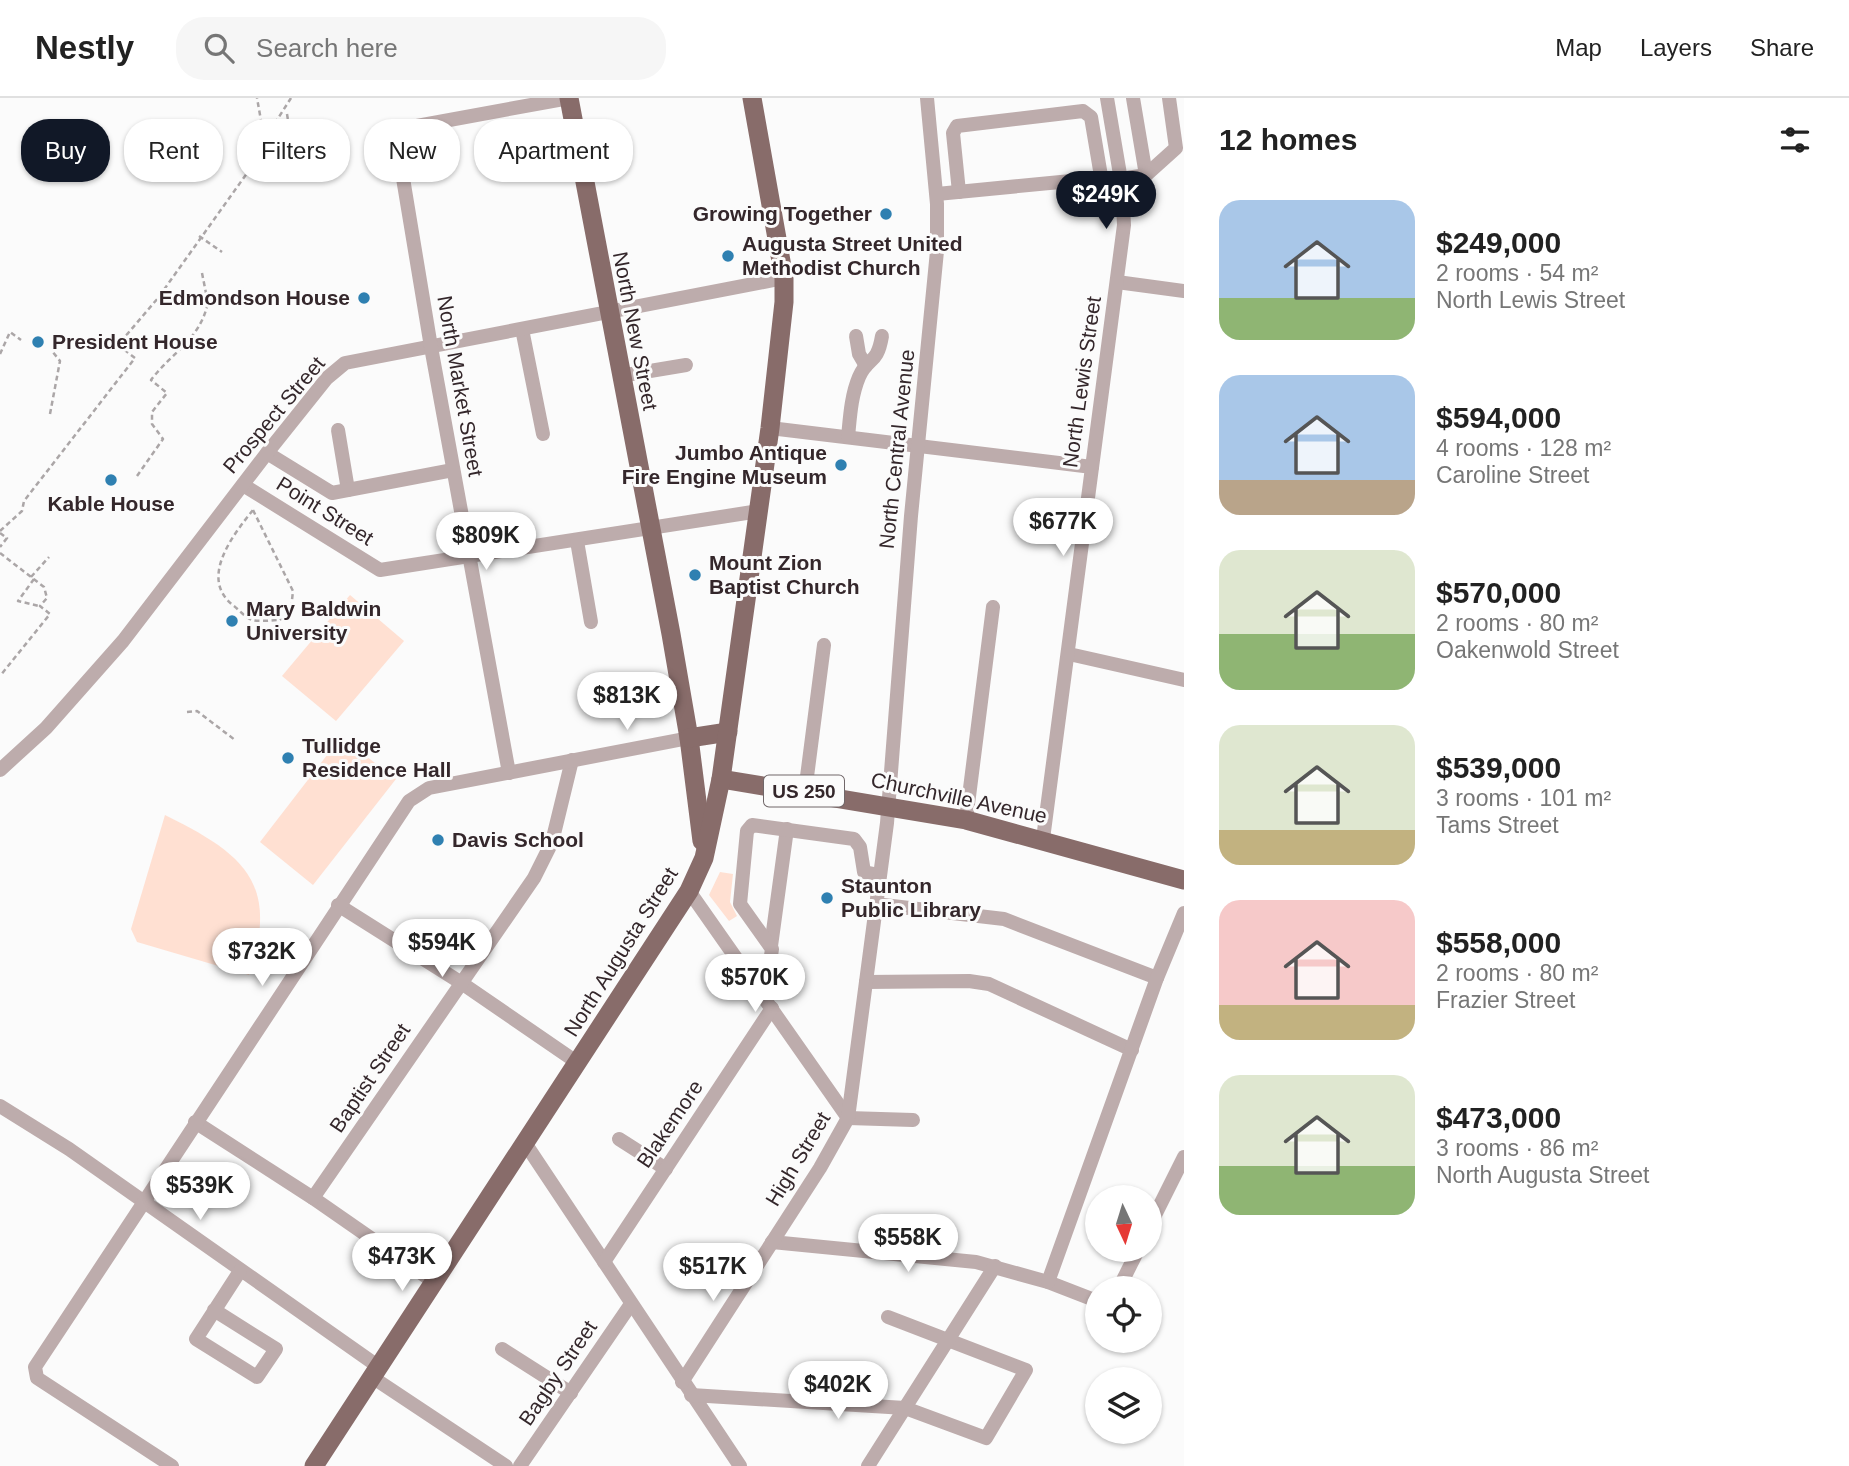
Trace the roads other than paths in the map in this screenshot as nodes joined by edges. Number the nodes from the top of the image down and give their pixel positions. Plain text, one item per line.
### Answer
1 (569, 98) edge
2 (752, 98) edge
3 (927, 98) edge
4 (1107, 98) edge
5 (1133, 98) edge
6 (1169, 98) edge
7 (1146, 175) junction
8 (1102, 180) junction
9 (1121, 180) junction
10 (958, 192) junction
11 (937, 194) junction
12 (1106, 217) dead end
13 (784, 278) junction
14 (1117, 282) junction
15 (1184, 290) edge
16 (608, 312) junction
17 (522, 329) junction
18 (882, 336) dead end
19 (856, 337) dead end
20 (430, 347) junction
21 (686, 365) dead end
22 (866, 366) junction
23 (620, 376) junction
24 (770, 428) junction
25 (338, 430) dead end
26 (543, 434) dead end
27 (848, 437) junction
28 (918, 446) junction
29 (267, 453) junction
30 (1092, 467) junction
31 (453, 470) junction
32 (243, 485) junction
33 (348, 490) junction
34 (758, 511) junction
35 (649, 528) junction
36 (577, 541) junction
37 (469, 557) junction
38 (993, 607) dead end
39 (591, 622) dead end
40 (824, 645) dead end
41 (1069, 654) junction
42 (1184, 680) edge
43 (727, 732) junction
44 (689, 738) junction
45 (572, 760) junction
46 (0, 770) edge
47 (509, 773) junction
48 (721, 779) junction
49 (805, 792) junction
50 (887, 804) junction
51 (966, 820) junction
52 (787, 829) junction
53 (1043, 839) junction
54 (704, 859) junction
55 (879, 875) junction
56 (1184, 880) edge
57 (689, 891) junction
58 (875, 904) junction
59 (338, 905) junction
60 (1184, 914) edge
61 (771, 946) junction
62 (1157, 978) junction
63 (460, 982) junction
64 (753, 982) junction
65 (866, 982) junction
66 (772, 1008) junction
67 (1132, 1050) junction
68 (578, 1063) junction
69 (1, 1109) edge
70 (848, 1118) junction
71 (913, 1120) dead end
72 (195, 1122) junction
73 (619, 1139) dead end
74 (525, 1143) junction
75 (1184, 1157) edge
76 (666, 1169) junction
77 (1181, 1173) edge
78 (313, 1198) junction
79 (142, 1203) junction
80 (1162, 1205) edge
81 (772, 1242) junction
82 (604, 1262) junction
83 (995, 1266) junction
84 (240, 1271) junction
85 (434, 1282) junction
86 (1048, 1282) junction
87 (1085, 1296) edge
88 (631, 1304) junction
89 (214, 1310) junction
90 (888, 1317) dead end
91 (948, 1341) junction
92 (502, 1349) dead end
93 (376, 1372) junction
94 (682, 1382) junction
95 (571, 1393) junction
96 (691, 1395) junction
97 (905, 1408) junction
98 (172, 1466) edge
99 (314, 1466) edge
100 (506, 1466) edge
101 (520, 1466) edge
102 (740, 1466) edge
103 (868, 1466) edge

1 - 16 main road, North New Street
1 - 20 street, North Market Street
2 - 13 main road, North Augusta Street
3 - 11 street, North Central Avenue
4 - 9 street, North Lewis Street
5 - 7 street
6 - 7 street
7 - 9 street
8 - 9 street
8 - 10 street
8 - 10 street
8 - 12 street
9 - 14 street, North Lewis Street
10 - 11 street
11 - 28 street, North Central Avenue
13 - 16 street, Prospect Street
13 - 24 main road, North Augusta Street
14 - 15 street
14 - 30 street, North Lewis Street
16 - 17 street, Prospect Street
16 - 23 main road, North New Street
17 - 20 street, Prospect Street
17 - 26 street
18 - 22 street
19 - 22 street
20 - 29 street, Prospect Street
20 - 31 street, North Market Street
21 - 23 street
22 - 27 street
23 - 35 main road, North New Street
24 - 27 street
24 - 34 main road, North Augusta Street
25 - 33 street
27 - 28 street
28 - 30 street
28 - 50 street, North Central Avenue
29 - 32 street, Prospect Street
29 - 33 street
30 - 41 street, North Lewis Street
31 - 33 street
31 - 37 street, North Market Street
32 - 37 street, Point Street
32 - 46 street, Prospect Street
34 - 35 street, Point Street
34 - 43 main road, North Augusta Street
35 - 36 street, Point Street
35 - 44 main road, North New Street
36 - 37 street, Point Street
36 - 39 street
37 - 47 street, North Market Street
38 - 51 street
40 - 49 street
41 - 42 street
41 - 53 street, North Lewis Street
43 - 44 main road
43 - 48 main road, North Augusta Street
44 - 45 street
44 - 54 main road, North New Street
45 - 47 street
45 - 63 street, Baptist Street
47 - 59 street
48 - 49 main road, Churchville Avenue / US 250
48 - 54 main road, North Augusta Street
49 - 50 main road, Churchville Avenue / US 250
50 - 51 main road, Churchville Avenue / US 250
50 - 55 street, High Street
51 - 53 main road, Churchville Avenue / US 250
52 - 55 street
52 - 61 street
52 - 61 street
53 - 56 main road, Churchville Avenue / US 250
54 - 57 main road, North Augusta Street
55 - 58 street, High Street
57 - 64 street
57 - 68 main road, North Augusta Street
58 - 62 street
58 - 65 street, High Street
59 - 63 street
59 - 72 street
60 - 62 street
61 - 64 street
62 - 67 street
63 - 68 street
63 - 78 street, Baptist Street
64 - 66 street
65 - 67 street
65 - 70 street, High Street
66 - 70 street
66 - 76 street, Blakemore
67 - 86 street
68 - 74 main road, North Augusta Street
69 - 79 street
70 - 71 street
70 - 81 street, High Street
72 - 78 street
72 - 79 street
73 - 76 street
74 - 82 street
74 - 85 main road, North Augusta Street
75 - 77 street
76 - 82 street, Blakemore
77 - 80 street
78 - 85 street
79 - 84 street
79 - 98 street
81 - 83 street
81 - 94 street, High Street
82 - 88 street
83 - 86 street
83 - 91 street
84 - 89 street
84 - 93 street
85 - 93 main road, North Augusta Street
86 - 87 street
88 - 94 street
88 - 95 street, Bagby Street
89 - 89 street
90 - 91 street
91 - 97 street
91 - 97 street
92 - 95 street
93 - 99 main road, North Augusta Street
93 - 100 street
94 - 96 street
95 - 101 street, Bagby Street
96 - 97 street
96 - 102 street
97 - 103 street

